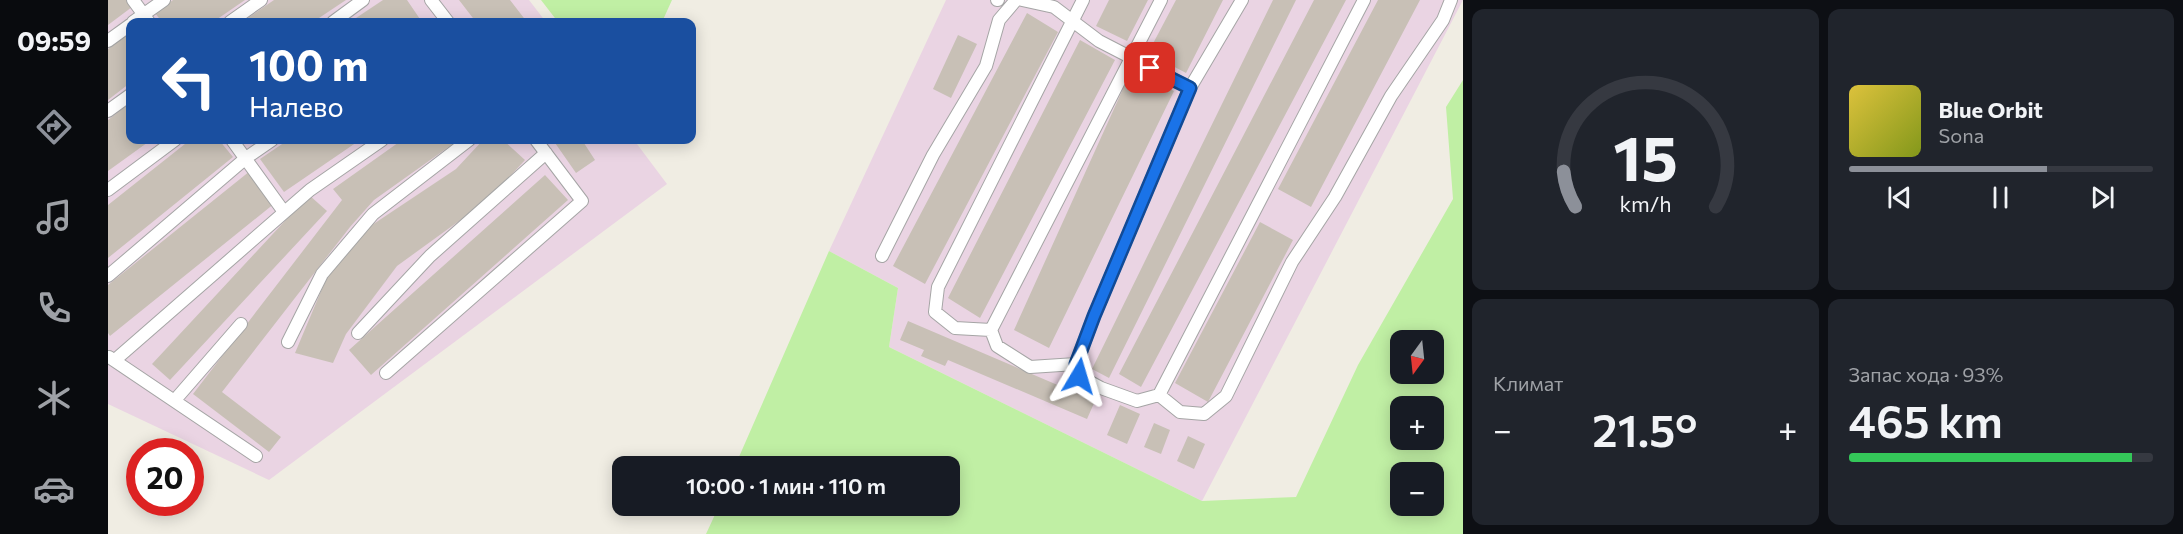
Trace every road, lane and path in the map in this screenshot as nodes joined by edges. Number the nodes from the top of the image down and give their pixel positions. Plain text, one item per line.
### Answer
1 (133, 0) edge
2 (164, 0) edge
3 (261, 0) edge
4 (363, 0) edge
5 (431, 0) edge
6 (1016, 0) edge
7 (1022, 0) edge
8 (1083, 0) edge
9 (1161, 0) edge
10 (1242, 0) edge
11 (1364, 0) edge
12 (1451, 0) edge
13 (138, 18) edge
14 (143, 18) edge
15 (236, 18) edge
16 (338, 18) edge
17 (441, 18) edge
18 (1074, 20) junction
19 (126, 29) edge
20 (108, 41) edge
21 (1131, 58) junction
22 (1190, 88) junction
23 (126, 98) edge
24 (108, 111) edge
25 (171, 144) edge
26 (235, 144) edge
27 (266, 144) edge
28 (376, 144) edge
29 (464, 144) edge
30 (539, 144) edge
31 (546, 153) junction
32 (246, 158) junction
33 (108, 190) edge
34 (284, 212) junction
35 (882, 255) dead end
36 (108, 276) edge
37 (240, 324) dead end
38 (991, 330) junction
39 (358, 333) dead end
40 (288, 342) dead end
41 (111, 358) edge
42 (1076, 364) junction
43 (386, 373) dead end
44 (1159, 394) junction
45 (175, 400) junction
46 (256, 456) dead end

1 - 13 lane
2 - 14 lane
3 - 15 lane
4 - 16 lane
5 - 17 lane
6 - 35 lane
7 - 18 lane
8 - 18 lane
9 - 21 lane
10 - 22 lane
11 - 44 lane
12 - 44 lane
18 - 21 lane
18 - 38 lane
19 - 20 lane
21 - 22 lane
21 - 38 lane
22 - 42 lane
23 - 24 lane
25 - 33 lane
26 - 32 lane
27 - 32 lane
28 - 34 lane
29 - 40 lane
30 - 31 lane
31 - 39 lane
31 - 43 lane
32 - 34 lane
32 - 36 lane
34 - 41 lane
37 - 45 lane
38 - 42 lane
41 - 45 lane
42 - 44 lane
45 - 46 lane

